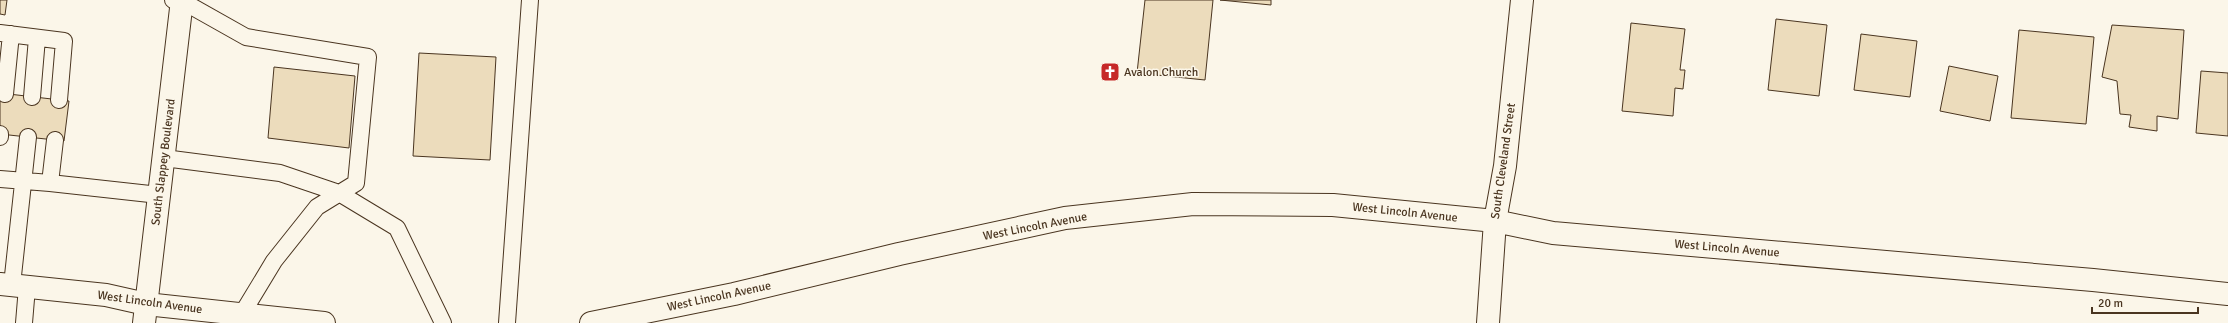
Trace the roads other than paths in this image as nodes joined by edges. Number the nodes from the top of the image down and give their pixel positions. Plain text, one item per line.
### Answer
1 (179, 0) edge
2 (530, 0) edge
3 (1522, 0) edge
4 (5, 33) edge
5 (37, 38) junction
6 (5, 94) dead end
7 (32, 97) dead end
8 (59, 100) dead end
9 (28, 137) dead end
10 (55, 140) dead end
11 (164, 158) junction
12 (0, 179) edge
13 (24, 181) junction
14 (50, 183) junction
15 (339, 193) junction
16 (159, 196) junction
17 (1495, 222) junction
18 (13, 286) edge
19 (2228, 294) edge
20 (145, 313) edge
21 (242, 314) junction
22 (310, 322) edge
23 (24, 323) edge
24 (443, 323) edge
25 (507, 323) edge
26 (591, 323) edge
27 (1488, 323) edge

1 - 11 street, South Slappey Boulevard
1 - 15 lane
2 - 25 lane
3 - 17 street, South Cleveland Street
4 - 5 lane
4 - 6 lane
5 - 7 lane
5 - 8 lane
9 - 13 lane
10 - 14 lane
11 - 15 lane
11 - 16 street, South Slappey Boulevard
12 - 13 lane
13 - 14 lane
13 - 18 lane
14 - 16 lane
15 - 21 lane
15 - 24 lane
16 - 20 street, South Slappey Boulevard
17 - 19 street, West Lincoln Avenue
17 - 26 street, West Lincoln Avenue
17 - 27 street, South Cleveland Street
18 - 20 street, West Lincoln Avenue
18 - 23 lane
20 - 21 street, West Lincoln Avenue
21 - 22 street, West Lincoln Avenue

